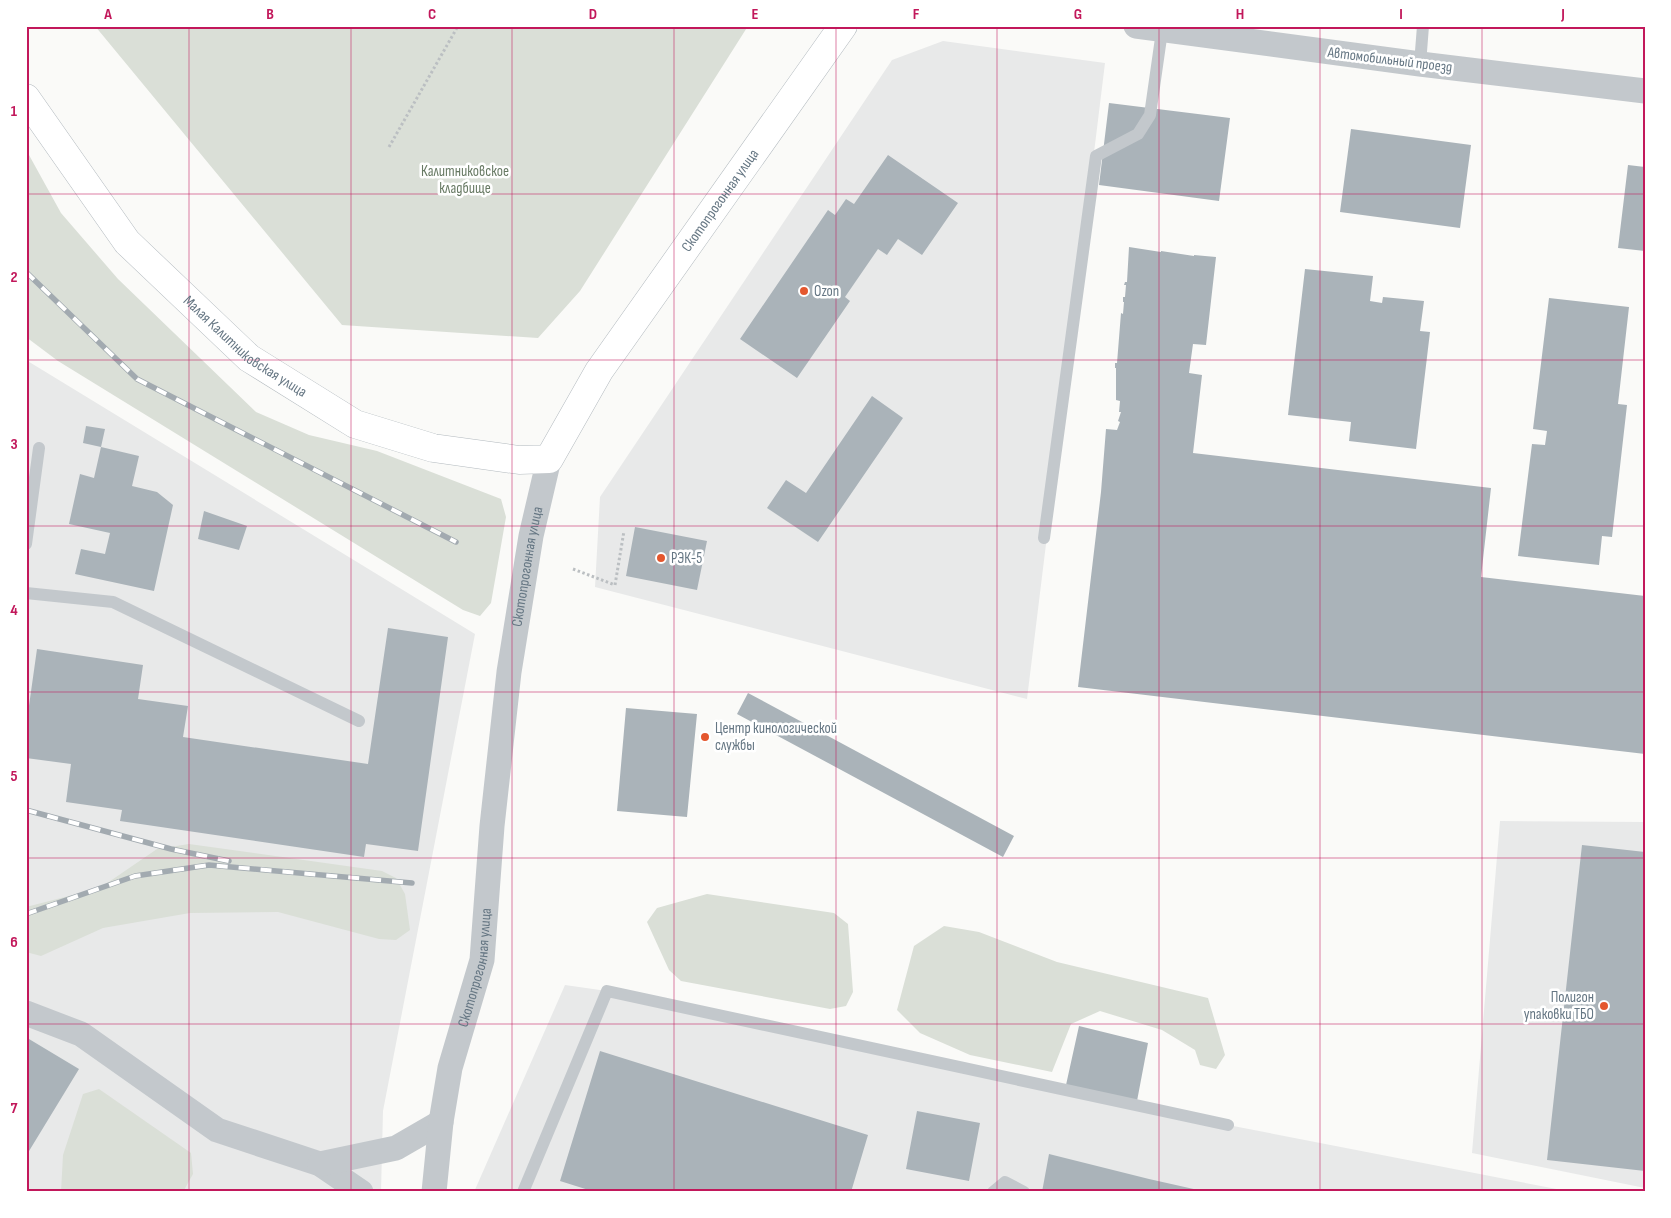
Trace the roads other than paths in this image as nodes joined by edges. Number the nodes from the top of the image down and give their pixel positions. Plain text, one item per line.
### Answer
1 (843, 26) edge
2 (1136, 26) edge
3 (1423, 26) edge
4 (1162, 31) junction
5 (1420, 64) junction
6 (1645, 91) edge
7 (26, 98) edge
8 (39, 448) dead end
9 (549, 459) junction
10 (1044, 538) dead end
11 (26, 544) edge
12 (26, 593) edge
13 (358, 721) dead end
14 (26, 1013) edge
15 (441, 1122) junction
16 (1228, 1125) dead end
17 (320, 1164) junction
18 (361, 1192) edge
19 (434, 1192) edge
20 (523, 1192) edge
21 (993, 1192) edge
22 (1024, 1192) edge

1 - 9 street, Скотопрогонная улица
2 - 4 street, Автомобильный проезд
3 - 5 lane
4 - 5 street, Автомобильный проезд
4 - 10 lane
5 - 6 street, Автомобильный проезд
7 - 9 street, Малая Калитниковская улица
8 - 11 lane
9 - 15 street, Скотопрогонная улица
12 - 13 lane
14 - 17 street
15 - 17 street
15 - 19 street, Скотопрогонная улица
16 - 20 lane
17 - 18 street
21 - 22 lane

